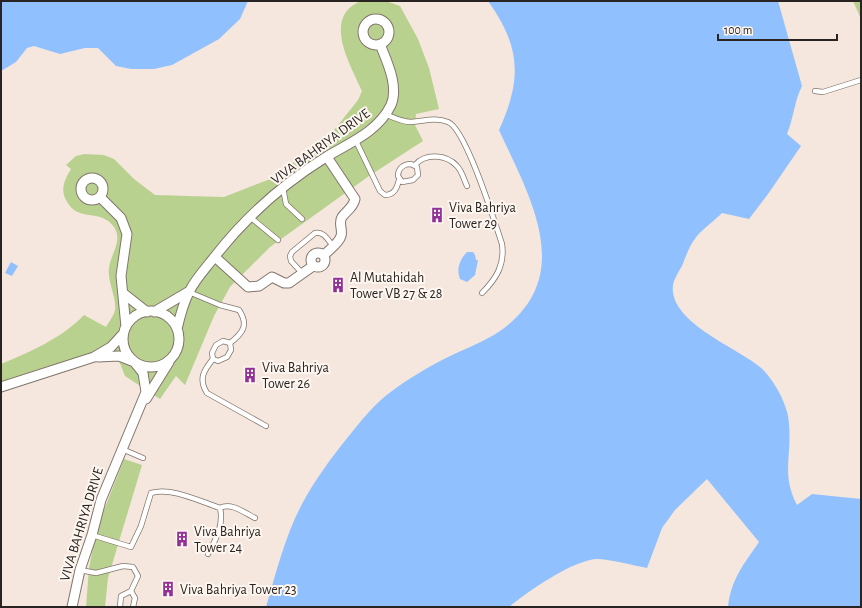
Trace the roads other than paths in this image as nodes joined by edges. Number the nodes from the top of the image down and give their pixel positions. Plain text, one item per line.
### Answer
1 (380, 44) dead end
2 (861, 80) edge
3 (815, 90) dead end
4 (385, 114) junction
5 (356, 141) junction
6 (327, 157) junction
7 (415, 165) junction
8 (399, 180) junction
9 (467, 186) dead end
10 (283, 188) junction
11 (100, 197) dead end
12 (250, 217) junction
13 (302, 219) dead end
14 (278, 240) dead end
15 (333, 246) junction
16 (215, 257) junction
17 (302, 273) junction
18 (189, 292) junction
19 (123, 293) junction
20 (482, 293) dead end
21 (151, 312) junction
22 (177, 329) junction
23 (124, 330) junction
24 (230, 343) junction
25 (94, 357) junction
26 (171, 359) junction
27 (214, 359) junction
28 (133, 362) junction
29 (1, 387) edge
30 (141, 406) junction
31 (266, 426) dead end
32 (122, 449) junction
33 (142, 458) dead end
34 (220, 508) junction
35 (255, 518) dead end
36 (92, 535) junction
37 (208, 554) dead end
38 (80, 570) junction
39 (131, 591) junction
40 (72, 607) edge
41 (120, 607) edge
42 (134, 607) edge

1 - 4 street, VIVA BAHRIYA DRIVE
2 - 3 lane
4 - 5 street, VIVA BAHRIYA DRIVE
4 - 20 lane
5 - 6 street, VIVA BAHRIYA DRIVE
5 - 8 lane
6 - 10 street, VIVA BAHRIYA DRIVE
6 - 15 street
7 - 8 lane
7 - 8 lane
7 - 9 lane
10 - 12 street, VIVA BAHRIYA DRIVE
10 - 13 lane
11 - 19 street
12 - 14 lane
12 - 16 street, VIVA BAHRIYA DRIVE
15 - 17 street
15 - 17 lane
16 - 17 street
16 - 18 street, VIVA BAHRIYA DRIVE
18 - 21 street, VIVA BAHRIYA DRIVE
18 - 22 street, VIVA BAHRIYA DRIVE
18 - 24 lane
19 - 21 street
19 - 23 street
21 - 22 street
21 - 23 street
22 - 26 street
23 - 25 street
23 - 28 street
24 - 27 lane
24 - 27 lane
25 - 28 street
25 - 29 street
26 - 28 street
26 - 30 street, VIVA BAHRIYA DRIVE
27 - 31 lane
28 - 30 street, VIVA BAHRIYA DRIVE
30 - 32 street, VIVA BAHRIYA DRIVE
32 - 33 lane
32 - 36 street, VIVA BAHRIYA DRIVE
34 - 35 lane
34 - 36 lane
34 - 37 lane
36 - 38 street, VIVA BAHRIYA DRIVE
38 - 39 lane
38 - 40 street, VIVA BAHRIYA DRIVE
39 - 41 lane
39 - 42 lane

